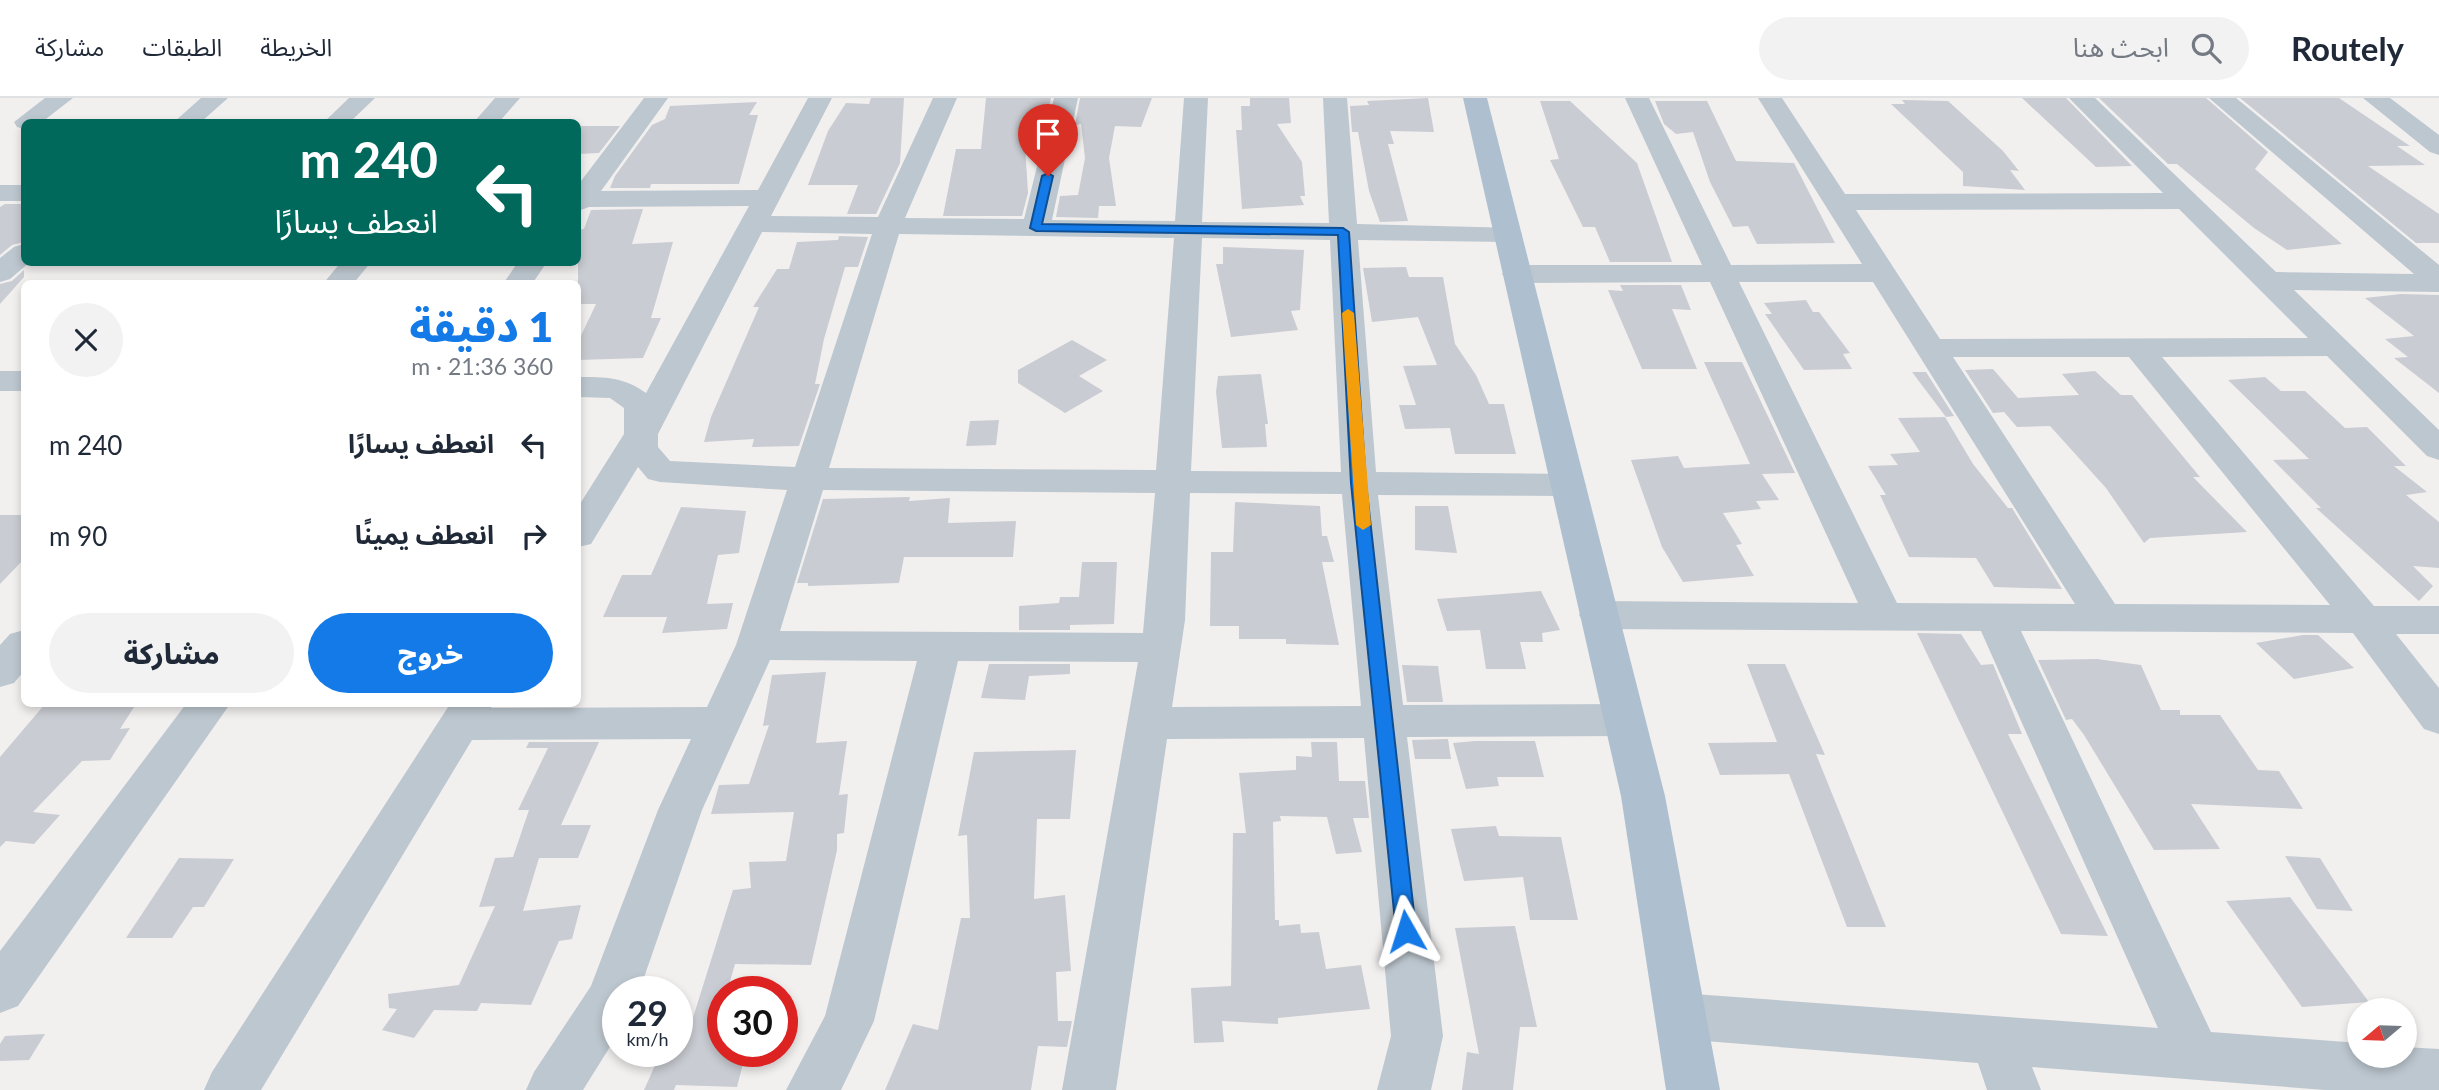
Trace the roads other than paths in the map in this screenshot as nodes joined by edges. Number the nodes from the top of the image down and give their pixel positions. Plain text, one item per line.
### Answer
1 (61, 98) edge
2 (216, 98) edge
3 (363, 98) edge
4 (508, 98) edge
5 (656, 98) edge
6 (820, 98) edge
7 (945, 98) edge
8 (1066, 98) edge
9 (1196, 98) edge
10 (1335, 98) edge
11 (1475, 98) edge
12 (1637, 98) edge
13 (1770, 98) edge
14 (2081, 98) edge
15 (2221, 98) edge
16 (2375, 98) edge
17 (31, 119) edge
18 (190, 119) edge
19 (339, 119) edge
20 (489, 119) edge
21 (2439, 146) edge
22 (0, 193) edge
23 (21, 193) edge
24 (581, 197) edge
25 (581, 201) edge
26 (2187, 201) junction
27 (1838, 202) junction
28 (760, 211) junction
29 (888, 226) junction
30 (1036, 228) junction
31 (1188, 230) junction
32 (1343, 232) junction
33 (1508, 234) junction
34 (21, 256) edge
35 (353, 266) edge
36 (0, 273) edge
37 (1884, 273) junction
38 (1517, 274) junction
39 (1722, 274) junction
40 (341, 280) edge
41 (2268, 281) junction
42 (2439, 282) edge
43 (2137, 347) junction
44 (2335, 347) junction
45 (1932, 348) junction
46 (0, 381) edge
47 (21, 382) edge
48 (581, 387) edge
49 (641, 434) junction
50 (2439, 449) edge
51 (809, 479) junction
52 (1171, 482) junction
53 (1359, 483) junction
54 (1568, 485) junction
55 (581, 530) edge
56 (1599, 615) junction
57 (1884, 617) junction
58 (1995, 618) junction
59 (2105, 618) junction
60 (2363, 620) junction
61 (2439, 620) edge
62 (756, 645) junction
63 (941, 646) junction
64 (1161, 648) junction
65 (207, 707) edge
66 (466, 714) edge
67 (2439, 718) edge
68 (1624, 720) junction
69 (1384, 721) junction
70 (720, 723) junction
71 (1149, 723) junction
72 (0, 990) edge
73 (1680, 1016) junction
74 (1996, 1040) junction
75 (2196, 1056) junction
76 (2439, 1074) edge
77 (2270, 1075) edge
78 (231, 1090) edge
79 (553, 1090) edge
80 (813, 1090) edge
81 (1089, 1090) edge
82 (1404, 1090) edge
83 (1693, 1090) edge
84 (2014, 1090) edge

1 - 17 street
2 - 18 street
3 - 19 street
4 - 20 street
5 - 24 street
6 - 28 street
7 - 29 street
8 - 30 street
9 - 31 street
10 - 32 street
11 - 33 main road
12 - 39 street
13 - 27 street
14 - 26 street
15 - 42 street
16 - 21 street
22 - 23 street
25 - 28 street
26 - 27 street
26 - 41 street
27 - 37 street
28 - 29 street
28 - 49 street
29 - 30 street
29 - 51 street
30 - 31 street
31 - 32 street
31 - 52 street
32 - 33 street
32 - 53 street
33 - 38 main road
34 - 36 street
35 - 40 street
37 - 39 street
37 - 45 street
38 - 39 street
38 - 54 main road
39 - 57 street
41 - 42 street
41 - 44 street
43 - 44 street
43 - 45 street
43 - 60 street
44 - 50 street
45 - 59 street
46 - 47 street
48 - 49 street
49 - 51 street
49 - 55 street
51 - 52 street
51 - 62 street
52 - 53 street
52 - 64 street
53 - 54 street
53 - 69 street
54 - 56 main road
56 - 57 street
56 - 68 main road
57 - 58 street
58 - 59 street
58 - 75 street
59 - 60 street
60 - 61 street
60 - 67 street
62 - 63 street
62 - 70 street
63 - 64 street
63 - 80 street
64 - 71 street
65 - 72 street
66 - 70 street
66 - 78 street
68 - 69 street
68 - 73 main road
69 - 71 street
69 - 82 street
70 - 79 street
71 - 81 street
73 - 74 street
73 - 83 main road
74 - 75 street
74 - 84 street
75 - 77 street
76 - 77 street

